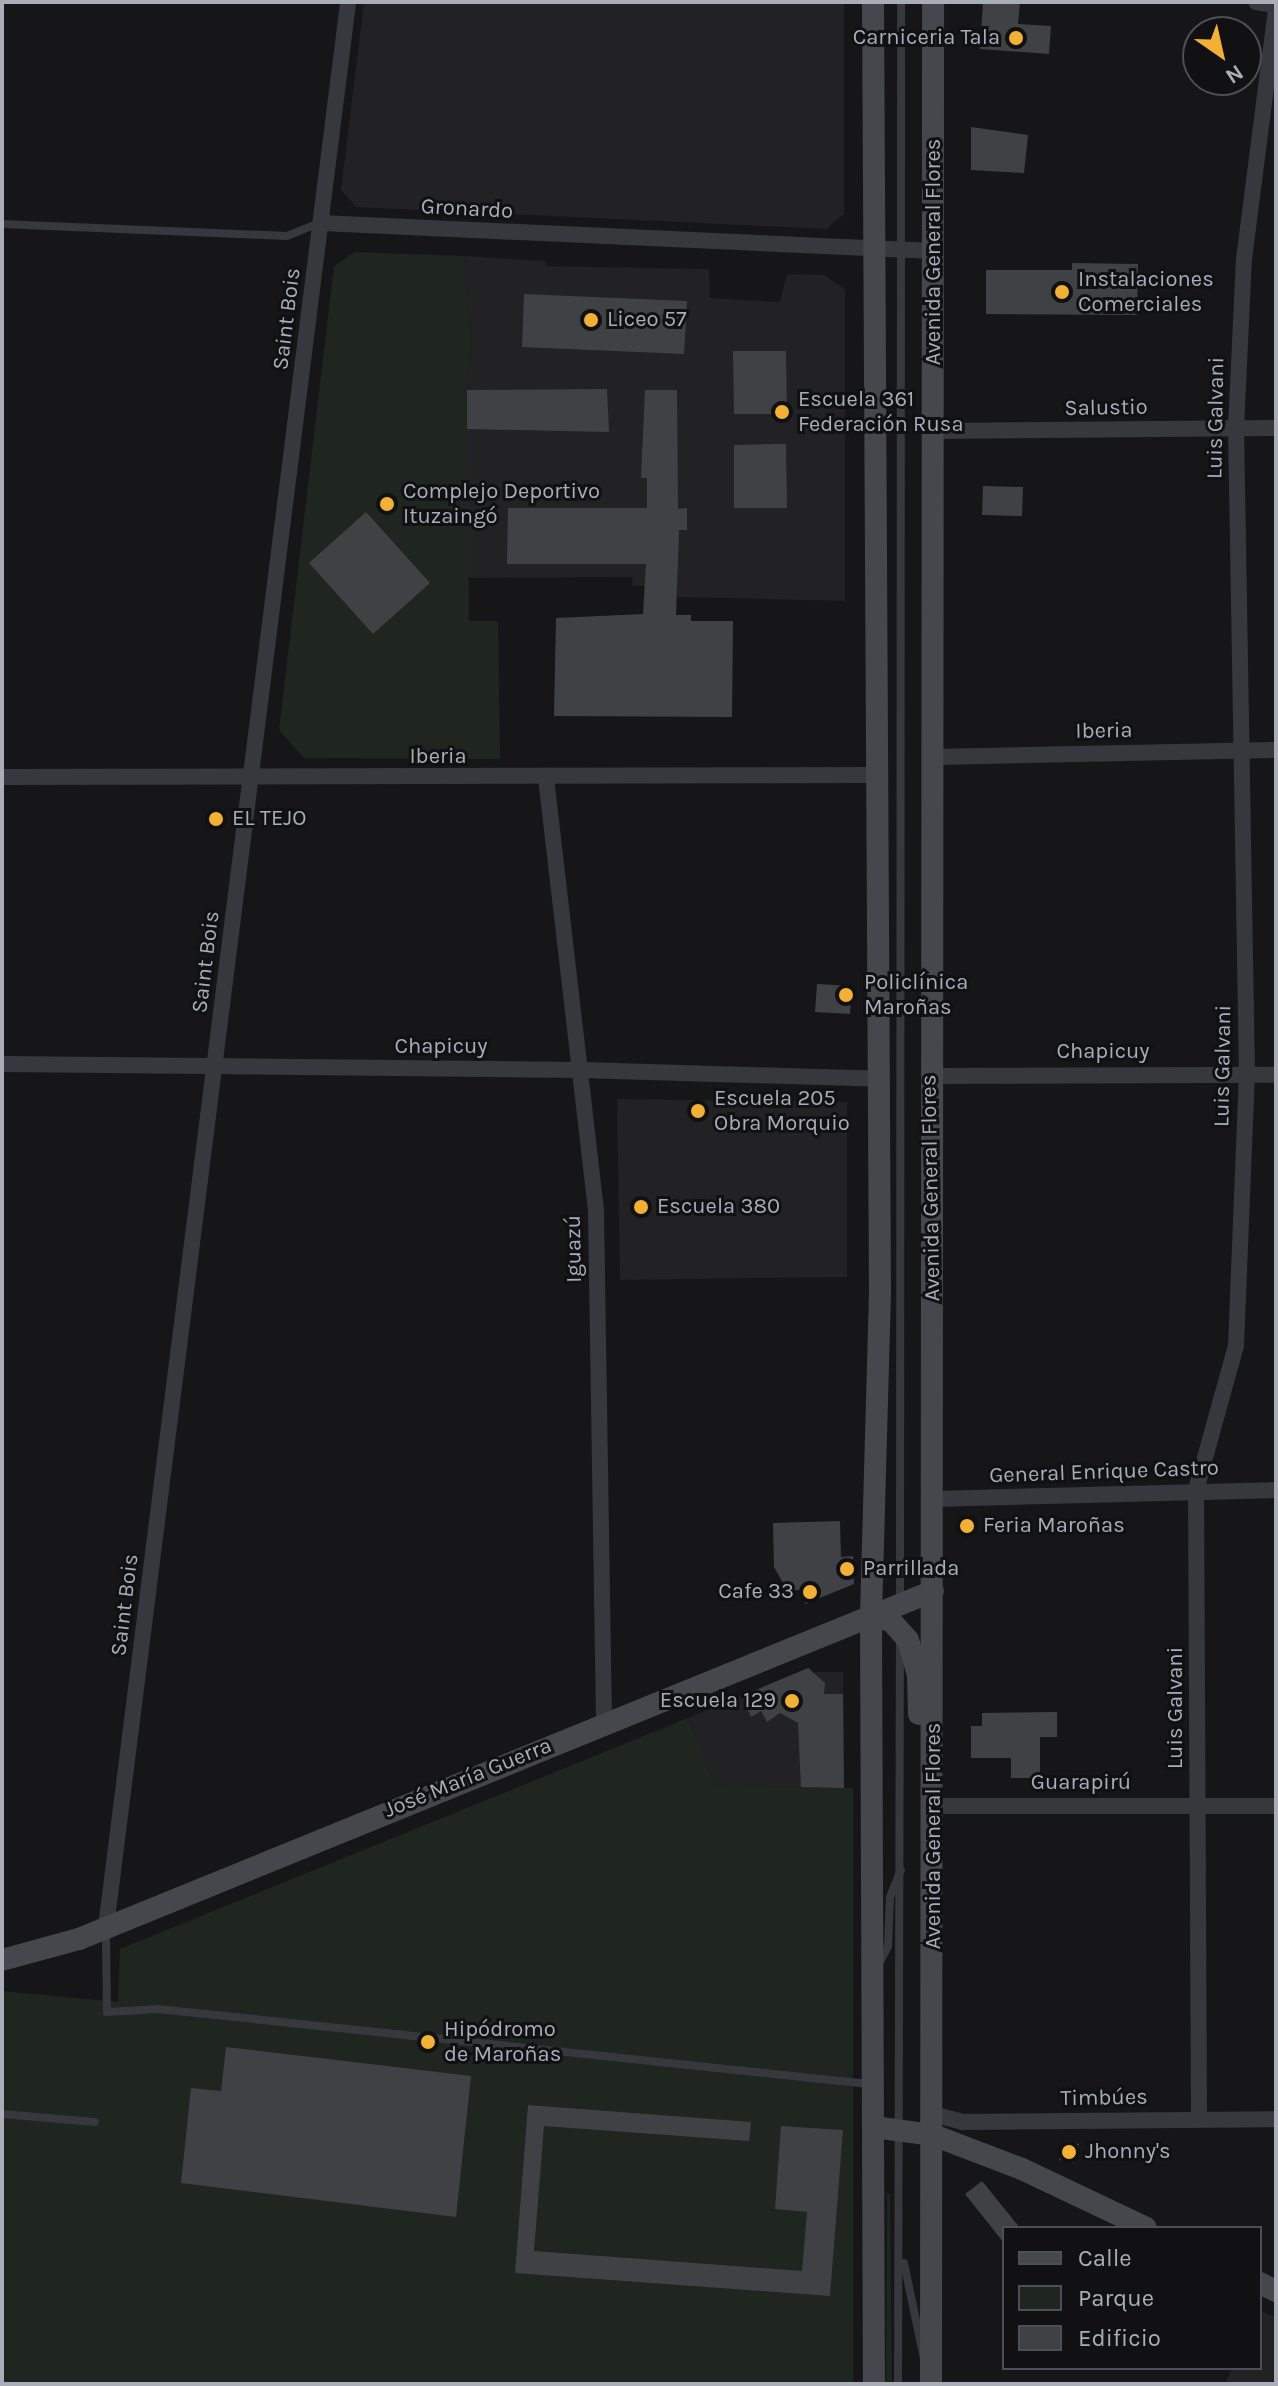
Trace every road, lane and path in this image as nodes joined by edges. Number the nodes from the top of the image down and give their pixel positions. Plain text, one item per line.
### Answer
1 (348, 2) edge
2 (873, 2) edge
3 (901, 2) edge
4 (933, 2) edge
5 (1256, 2) edge
6 (1276, 7) edge
7 (321, 223) junction
8 (2, 224) edge
9 (901, 251) junction
10 (933, 251) junction
11 (875, 252) junction
12 (1236, 428) junction
13 (1276, 428) edge
14 (936, 431) junction
15 (1242, 750) junction
16 (1276, 750) edge
17 (934, 757) junction
18 (874, 775) junction
19 (2, 777) edge
20 (546, 778) junction
21 (250, 779) junction
22 (2, 1064) edge
23 (215, 1067) junction
24 (582, 1070) junction
25 (1247, 1075) junction
26 (1276, 1075) edge
27 (929, 1076) junction
28 (880, 1079) junction
29 (1196, 1490) junction
30 (1276, 1490) edge
31 (934, 1499) junction
32 (933, 1591) junction
33 (900, 1616) junction
34 (871, 1617) junction
35 (604, 1721) junction
36 (1199, 1805) junction
37 (934, 1806) junction
38 (1276, 1806) edge
39 (901, 1869) junction
40 (106, 1927) junction
41 (2, 1960) edge
42 (873, 1980) junction
43 (873, 2084) junction
44 (2, 2114) edge
45 (1199, 2119) junction
46 (1276, 2119) edge
47 (95, 2122) dead end
48 (933, 2125) junction
49 (874, 2127) junction
50 (902, 2128) junction
51 (1142, 2226) edge
52 (901, 2254) junction
53 (932, 2379) edge
54 (874, 2384) edge
55 (898, 2384) edge

1 - 7 street, Saint Bois
2 - 11 main road, Avenida General Flores
3 - 9 lane, Avenida General Flores
4 - 10 main road, Avenida General Flores
5 - 6 street
6 - 12 street, Luis Galvani
7 - 8 lane, Gronardo
7 - 11 street, Gronardo
7 - 21 street, Saint Bois
9 - 10 street, Gronardo
9 - 11 street, Gronardo
9 - 33 lane, Avenida General Flores
10 - 14 main road, Avenida General Flores
11 - 18 main road, Avenida General Flores
12 - 13 street, Salustio
12 - 14 street, Salustio
12 - 15 street, Luis Galvani
14 - 17 main road, Avenida General Flores
15 - 16 street, Iberia
15 - 17 street, Iberia
15 - 25 street, Luis Galvani
17 - 27 main road, Avenida General Flores
18 - 20 street, Iberia
18 - 28 main road, Avenida General Flores
19 - 21 street, Iberia
20 - 21 street, Iberia
20 - 24 street, Iguazú
21 - 23 street, Saint Bois
22 - 23 street, Chapicuy
23 - 24 street, Chapicuy
23 - 40 street, Saint Bois
24 - 28 street, Chapicuy
24 - 35 street, Iguazú
25 - 26 street, Chapicuy
25 - 27 street, Chapicuy
25 - 29 street, Luis Galvani
27 - 31 main road, Avenida General Flores
28 - 34 main road, Avenida General Flores
29 - 30 street, General Enrique Castro
29 - 31 street, General Enrique Castro
29 - 36 street, Luis Galvani
31 - 32 main road, Avenida General Flores
32 - 33 main road
32 - 37 main road, Avenida General Flores
33 - 34 main road
33 - 37 main road
33 - 39 lane, Avenida General Flores
34 - 35 main road, José María Guerra
34 - 42 main road, Avenida General Flores
35 - 40 main road, José María Guerra
36 - 37 street, Guarapirú
36 - 38 street, Guarapirú
36 - 45 street, Luis Galvani
37 - 48 main road, Avenida General Flores
39 - 42 lane, Avenida General Flores
39 - 50 lane, Avenida General Flores
40 - 41 main road, José María Guerra
40 - 43 lane
42 - 43 main road, Avenida General Flores
42 - 50 main road
43 - 49 main road, Avenida General Flores
44 - 47 lane
45 - 46 street, Timbúes
45 - 48 street, Timbúes
48 - 50 main road
48 - 51 main road
48 - 53 main road, Avenida General Flores
49 - 50 main road
49 - 54 main road, Avenida General Flores
50 - 52 lane, Avenida General Flores
52 - 53 lane, Avenida General Flores
52 - 55 lane, Avenida General Flores

